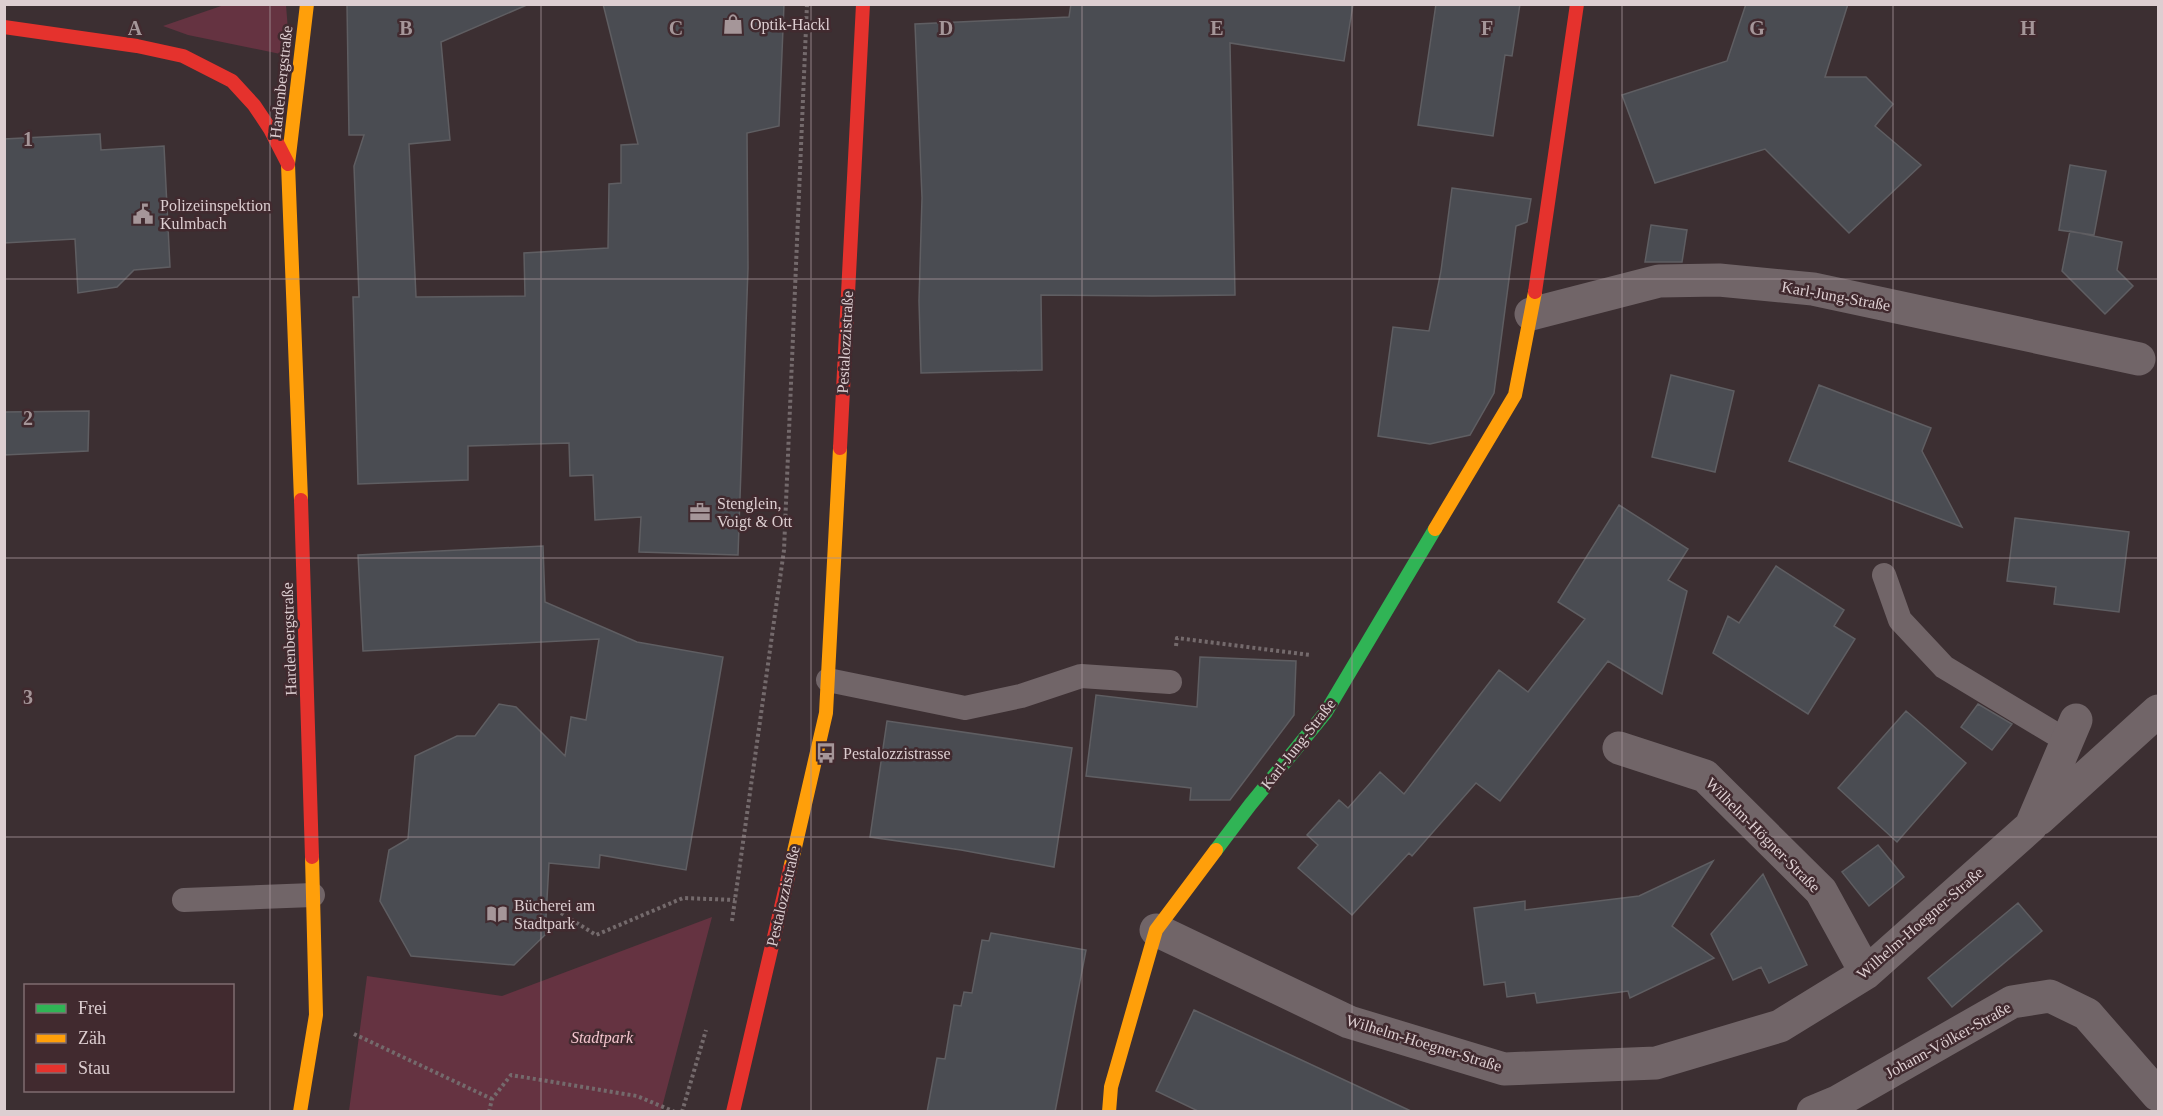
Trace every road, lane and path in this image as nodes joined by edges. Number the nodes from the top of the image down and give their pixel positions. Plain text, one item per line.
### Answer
1 (307, 4) edge
2 (807, 4) edge
3 (863, 4) edge
4 (1577, 4) edge
5 (4, 27) edge
6 (288, 164) junction
7 (1531, 314) junction
8 (2139, 359) dead end
9 (1884, 575) dead end
10 (1356, 661) junction
11 (828, 680) junction
12 (1170, 682) joint
13 (2158, 711) edge
14 (2072, 731) joint
15 (1619, 748) dead end
16 (2031, 826) junction
17 (314, 895) junction
18 (184, 900) dead end
19 (735, 900) junction
20 (561, 913) dead end
21 (731, 921) dead end
22 (1156, 930) junction
23 (1866, 973) junction
24 (316, 1015) junction
25 (708, 1021) dead end
26 (2158, 1095) edge
27 (492, 1099) junction
28 (300, 1112) edge
29 (489, 1112) edge
30 (675, 1112) edge
31 (681, 1112) edge
32 (733, 1112) edge
33 (1109, 1112) edge
34 (1813, 1112) edge

1 - 6 street, Hardenbergstraße
2 - 19 path
3 - 11 street, Pestalozzistraße
4 - 7 street, Karl-Jung-Straße
5 - 6 street, Hardenbergstraße
6 - 17 street, Hardenbergstraße
7 - 8 street, Karl-Jung-Straße
7 - 10 street, Karl-Jung-Straße
9 - 14 lane, Wilhelm-Hoegner-Straße
10 - 12 path
10 - 22 street, Karl-Jung-Straße
11 - 12 lane
11 - 32 street, Pestalozzistraße
13 - 16 street, Wilhelm-Hoegner-Straße
14 - 16 street, Wilhelm-Hoegner-Straße
15 - 23 street, Wilhelm-Högner-Straße
16 - 23 street, Wilhelm-Hoegner-Straße
17 - 18 lane
17 - 24 street, Hardenbergstraße
19 - 20 path
19 - 21 path
22 - 23 street, Wilhelm-Hoegner-Straße
22 - 33 street, Karl-Jung-Straße
24 - 27 path
24 - 28 street, Hardenbergstraße
25 - 31 path
26 - 34 street, Johann-Völker-Straße
27 - 29 path
27 - 30 path

